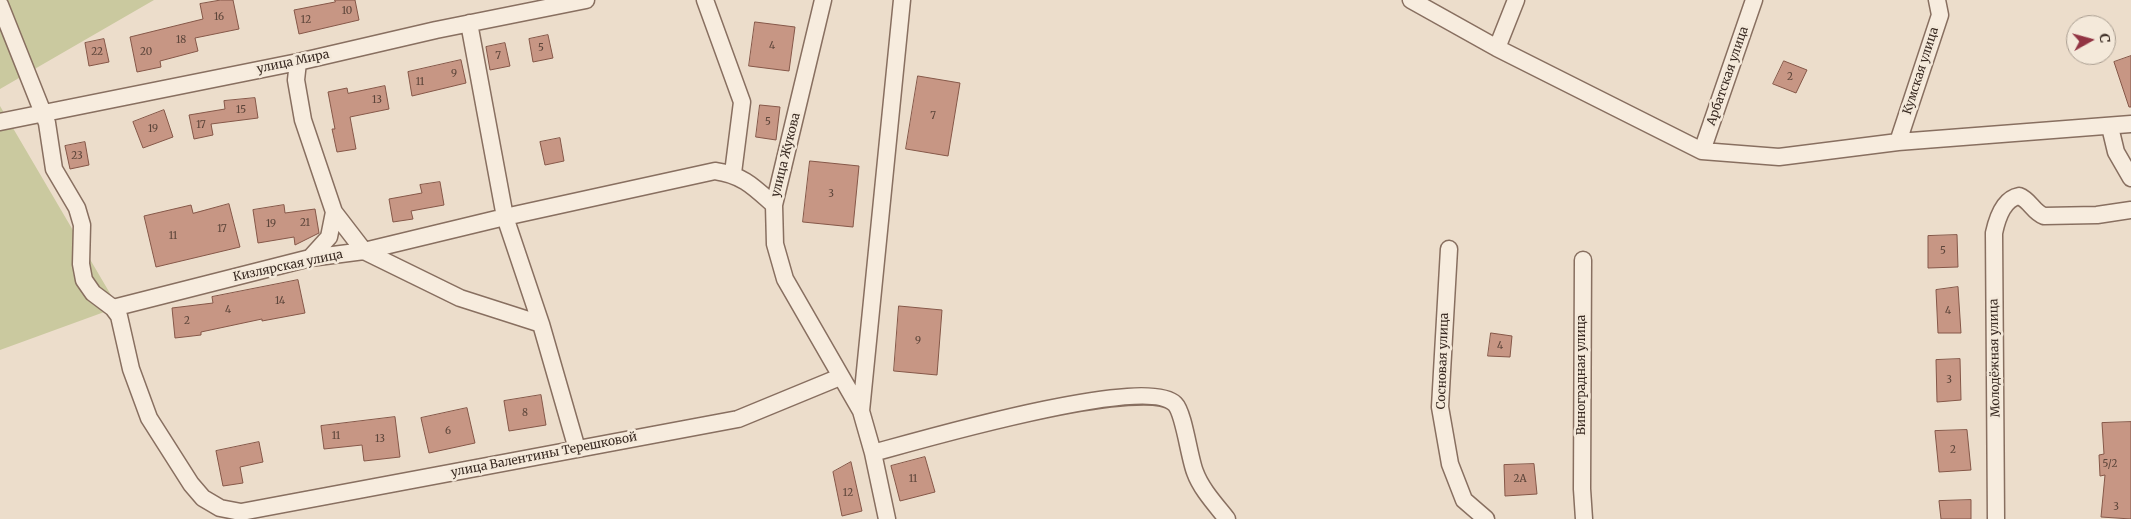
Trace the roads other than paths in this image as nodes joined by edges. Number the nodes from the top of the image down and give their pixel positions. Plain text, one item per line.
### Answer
1 (586, 0) edge
2 (705, 0) edge
3 (823, 0) edge
4 (902, 0) edge
5 (1412, 0) edge
6 (1516, 0) edge
7 (1754, 0) edge
8 (1937, 0) edge
9 (0, 5) edge
10 (469, 23) junction
11 (1497, 48) junction
12 (298, 62) junction
13 (43, 113) junction
14 (0, 122) edge
15 (2131, 124) edge
16 (2110, 127) junction
17 (1898, 142) junction
18 (1702, 151) junction
19 (733, 173) junction
20 (2131, 178) edge
21 (774, 205) junction
22 (2131, 210) edge
23 (334, 212) junction
24 (505, 217) junction
25 (1449, 249) dead end
26 (364, 251) junction
27 (310, 258) junction
28 (1583, 260) dead end
29 (113, 308) junction
30 (541, 324) junction
31 (840, 378) junction
32 (861, 411) junction
33 (577, 449) junction
34 (873, 452) junction
35 (887, 519) edge
36 (1227, 519) edge
37 (1486, 519) edge
38 (1584, 519) edge
39 (1996, 519) edge

1 - 10 street, улица Мира
2 - 19 street
3 - 21 street, улица Жукова
4 - 32 street, улица Жукова
5 - 11 street
6 - 11 street
7 - 18 street, Арбатская улица
8 - 17 street, Кумская улица
9 - 13 street
10 - 12 street, улица Мира
10 - 24 street
11 - 18 street
12 - 13 street, улица Мира
12 - 23 street
13 - 14 street, улица Мира
13 - 29 street
15 - 16 street
16 - 17 street
16 - 20 street
17 - 18 street
19 - 21 street
19 - 24 street, Кизлярская улица
21 - 31 street, улица Жукова
22 - 39 street, Молодёжная улица
23 - 26 street
23 - 27 street
24 - 26 street, Кизлярская улица
24 - 30 street
25 - 37 street, Сосновая улица
26 - 27 street, Кизлярская улица
26 - 30 street
27 - 29 street, Кизлярская улица
28 - 38 street, Виноградная улица
29 - 33 street, улица Валентины Терешковой
30 - 33 street
31 - 32 street, улица Жукова
31 - 33 street, улица Валентины Терешковой
32 - 34 street, улица Жукова
34 - 35 street, улица Жукова
34 - 36 street

